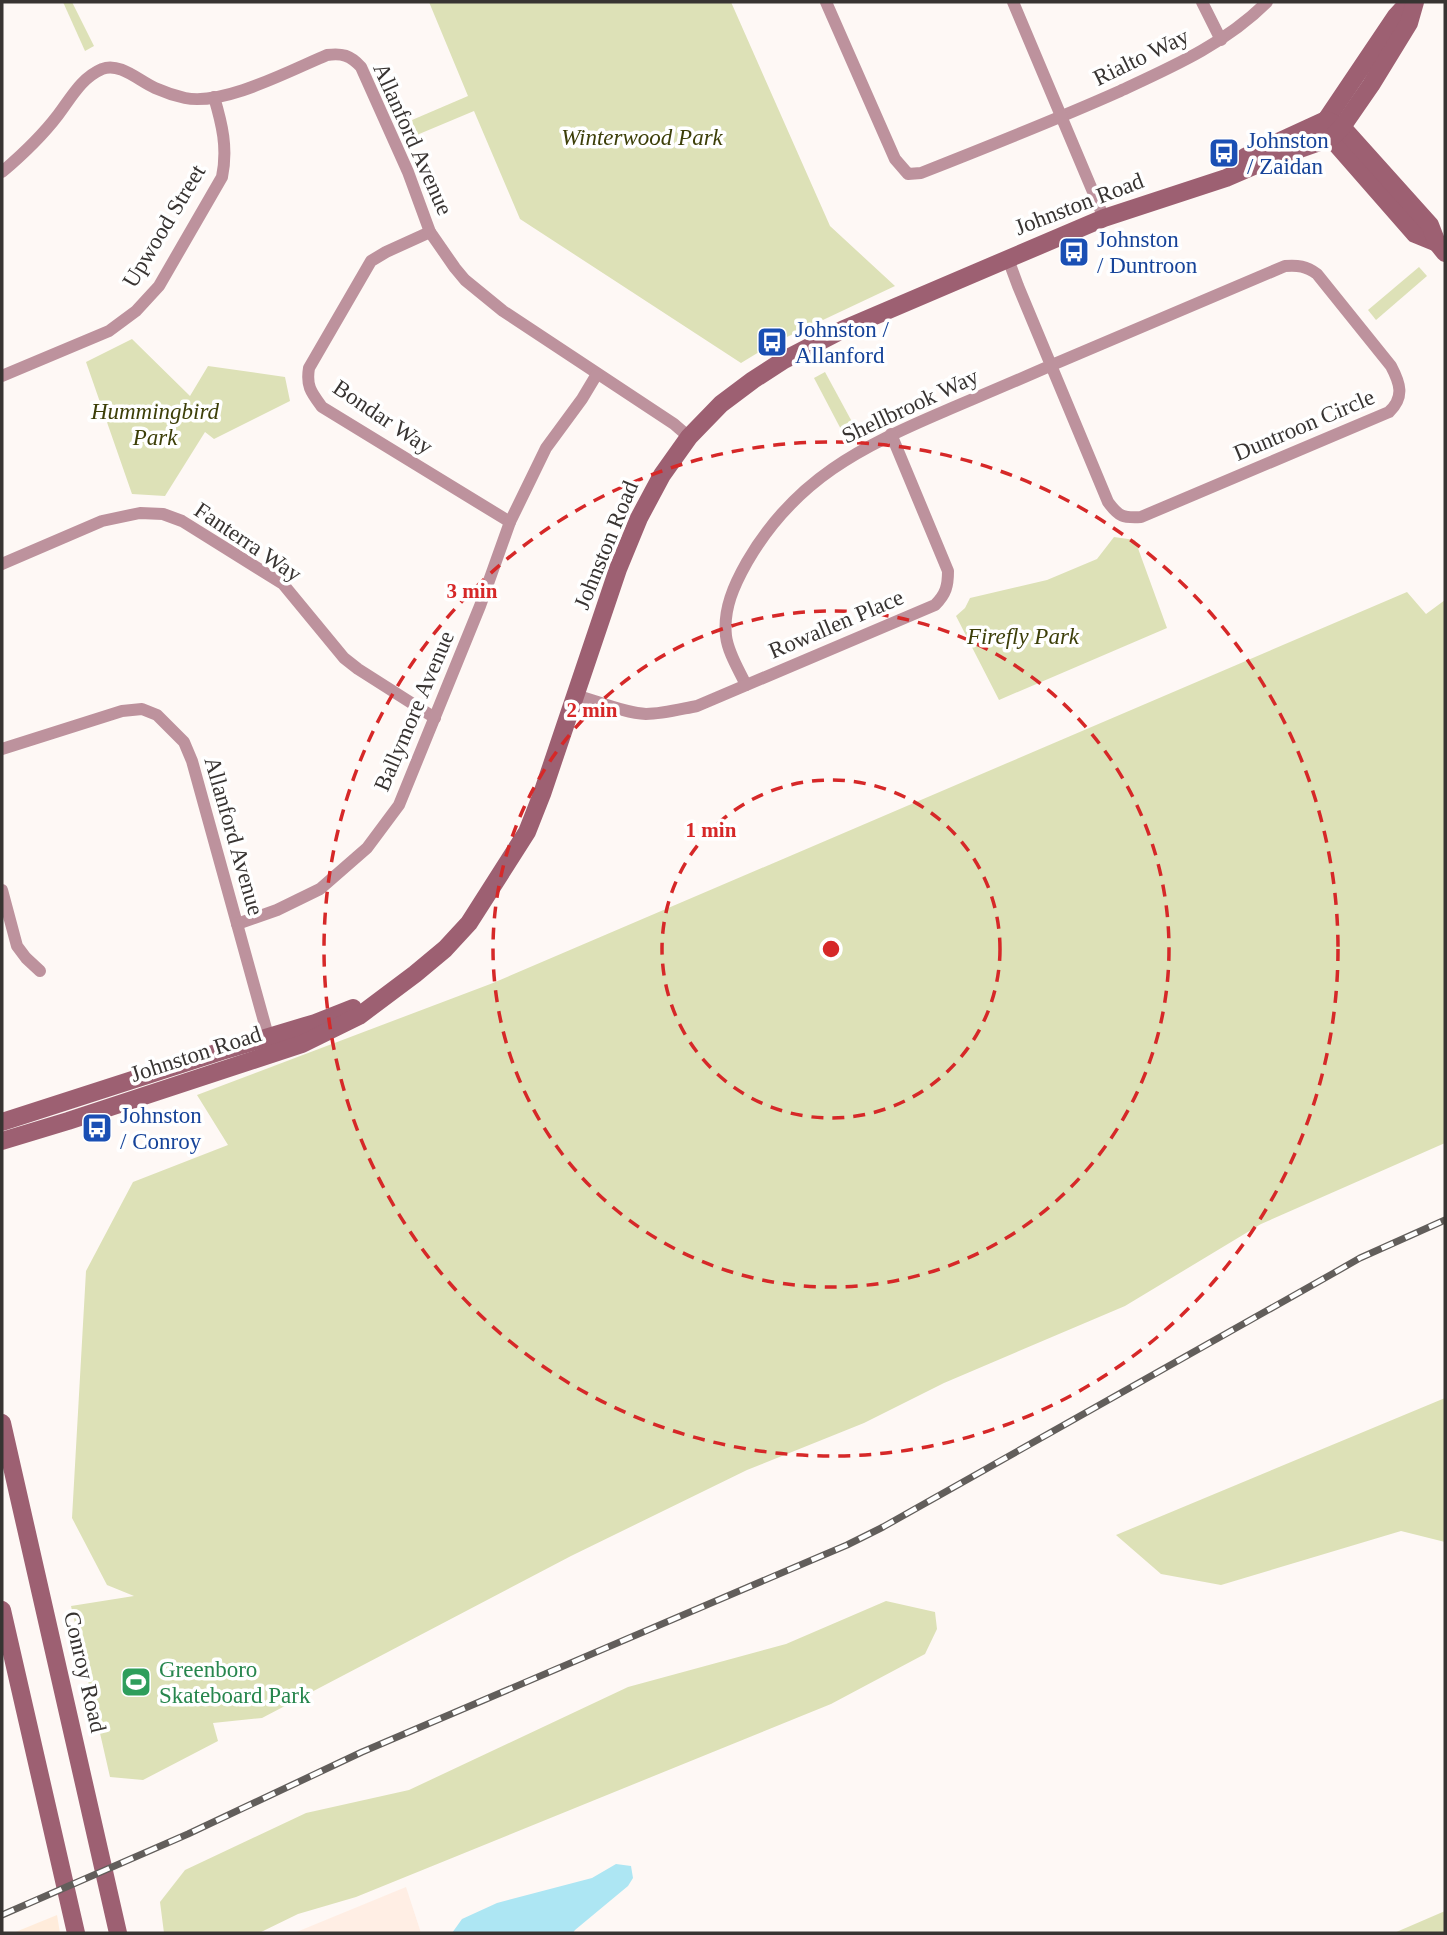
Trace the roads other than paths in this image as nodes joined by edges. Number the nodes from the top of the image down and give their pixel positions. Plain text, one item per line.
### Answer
1 (826, 2) edge
2 (1013, 2) edge
3 (1202, 2) edge
4 (1267, 2) edge
5 (1409, 2) edge
6 (1415, 2) edge
7 (1221, 40) junction
8 (214, 97) junction
9 (1062, 117) junction
10 (1333, 128) junction
11 (2, 172) edge
12 (1104, 218) junction
13 (430, 232) junction
14 (1441, 248) edge
15 (1008, 259) junction
16 (1052, 365) junction
17 (597, 374) junction
18 (2, 376) edge
19 (891, 434) junction
20 (689, 437) junction
21 (510, 522) junction
22 (2, 564) edge
23 (746, 685) junction
24 (575, 695) junction
25 (435, 718) junction
26 (2, 749) edge
27 (2, 890) edge
28 (237, 924) junction
29 (40, 971) dead end
30 (394, 989) junction
31 (268, 1036) junction
32 (274, 1054) junction
33 (2, 1122) edge
34 (2, 1141) edge
35 (2, 1423) edge
36 (2, 1610) edge
37 (76, 1933) edge
38 (118, 1933) edge

1 - 9 street, Rialto Way
2 - 9 street
3 - 7 street
4 - 7 street, Rialto Way
5 - 10 street
6 - 10 street
7 - 9 street, Rialto Way
8 - 11 street, Allanford Avenue
8 - 13 street, Allanford Avenue
8 - 18 street, Upwood Street
9 - 12 street
10 - 12 street, Johnston Road
10 - 14 street
12 - 15 street, Johnston Road
13 - 17 street, Allanford Avenue
13 - 21 street, Bondar Way
15 - 16 street, Duntroon Circle
15 - 20 street, Johnston Road
16 - 16 street, Duntroon Circle
16 - 19 street, Shellbrook Way
17 - 20 street, Allanford Avenue
17 - 21 street, Ballymore Avenue
19 - 23 street, Shellbrook Way
19 - 23 street, Rowallen Place
20 - 24 street, Johnston Road
21 - 25 street, Ballymore Avenue
22 - 25 street, Fanterra Way
23 - 24 street, Rowallen Place
24 - 30 street, Johnston Road
25 - 28 street, Ballymore Avenue
26 - 28 street, Allanford Avenue
27 - 29 street
28 - 31 street, Allanford Avenue
30 - 31 street, Johnston Road
30 - 32 street, Johnston Road
31 - 32 street, Allanford Avenue
31 - 33 street, Johnston Road
32 - 34 street, Johnston Road
35 - 38 street, Conroy Road
36 - 37 street

